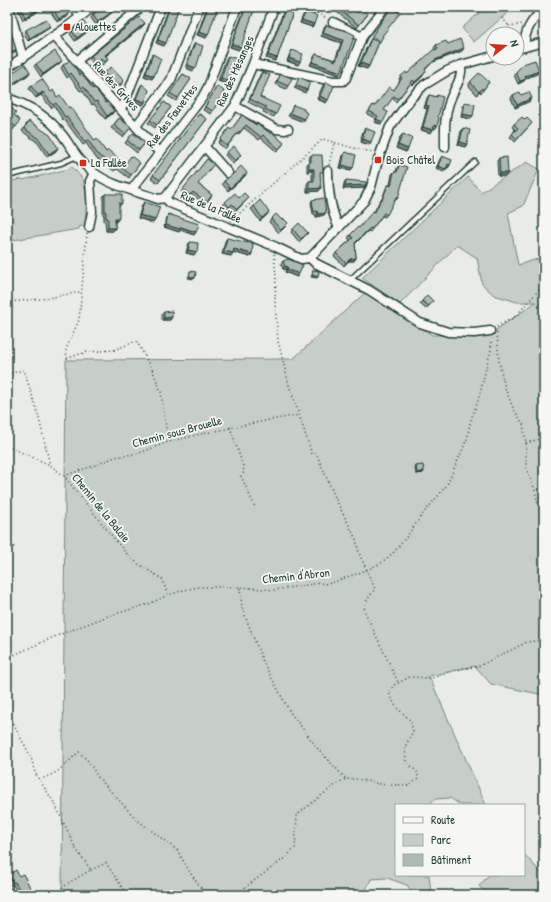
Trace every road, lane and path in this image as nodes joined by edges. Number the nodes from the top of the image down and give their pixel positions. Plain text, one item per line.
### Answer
1 (9, 7) edge
2 (74, 7) edge
3 (93, 7) edge
4 (141, 7) edge
5 (161, 7) edge
6 (199, 7) edge
7 (237, 7) edge
8 (274, 7) edge
9 (385, 7) edge
10 (309, 9) edge
11 (544, 9) edge
12 (80, 17) junction
13 (502, 18) dead end
14 (333, 22) joint
15 (510, 26) joint
16 (530, 26) junction
17 (54, 36) junction
18 (525, 36) edge
19 (362, 37) junction
20 (544, 42) edge
21 (525, 47) edge
22 (23, 58) junction
23 (485, 58) edge
24 (77, 61) junction
25 (254, 64) junction
26 (461, 65) junction
27 (7, 68) edge
28 (7, 98) edge
29 (235, 106) junction
30 (120, 108) junction
31 (136, 126) junction
32 (288, 128) dead end
33 (334, 143) junction
34 (205, 147) junction
35 (445, 147) dead end
36 (160, 153) junction
37 (380, 153) junction
38 (76, 156) junction
39 (475, 162) dead end
40 (328, 171) joint
41 (94, 173) junction
42 (228, 173) dead end
43 (7, 176) edge
44 (132, 189) junction
45 (165, 198) junction
46 (89, 227) joint
47 (228, 227) junction
48 (339, 228) junction
49 (544, 234) edge
50 (544, 244) edge
51 (276, 247) junction
52 (310, 258) junction
53 (350, 280) junction
54 (544, 284) edge
55 (81, 292) junction
56 (7, 302) edge
57 (493, 329) junction
58 (7, 374) edge
59 (298, 415) junction
60 (230, 427) junction
61 (544, 438) edge
62 (168, 442) junction
63 (526, 443) junction
64 (7, 446) edge
65 (50, 465) junction
66 (64, 476) junction
67 (255, 507) dead end
68 (544, 529) edge
69 (16, 545) dead end
70 (7, 552) edge
71 (367, 570) junction
72 (240, 588) junction
73 (168, 595) junction
74 (544, 623) edge
75 (7, 658) edge
76 (398, 683) junction
77 (7, 708) edge
78 (346, 779) junction
79 (40, 780) junction
80 (92, 870) junction
81 (53, 895) edge
82 (127, 895) edge
83 (206, 895) edge
84 (235, 895) edge

1 - 22 street
2 - 12 street
3 - 12 street
4 - 24 street
5 - 30 street
6 - 31 street
7 - 36 street, Rue des Fauvettes
8 - 25 street, Rue des Mésanges
9 - 19 street
10 - 14 path
11 - 16 street
12 - 17 street
13 - 15 path
14 - 19 street
15 - 16 path
16 - 18 street
17 - 22 street
17 - 24 street, Rue des Grives
19 - 25 street
20 - 21 street
22 - 27 street
23 - 26 street
24 - 30 street, Rue des Grives
25 - 29 street, Rue des Mésanges
26 - 35 street
26 - 37 street
28 - 38 street, Rue de la Fallée
29 - 32 street
29 - 34 street, Rue des Mésanges
30 - 31 street, Rue des Grives
31 - 36 street, Rue des Grives
33 - 37 path
33 - 40 path
33 - 47 path
34 - 42 street
34 - 45 street, Rue des Mésanges
36 - 44 street, Rue des Fauvettes
37 - 48 street
38 - 41 street, Rue de la Fallée
38 - 43 lane
39 - 53 lane
40 - 48 street
41 - 44 street, Rue de la Fallée
41 - 46 street
44 - 45 street, Rue de la Fallée
45 - 47 street, Rue de la Fallée
46 - 55 path
47 - 51 street, Rue de la Fallée
48 - 52 street
49 - 50 path
51 - 52 street, Rue de la Fallée
51 - 59 path
52 - 53 street, Rue de la Fallée
53 - 57 street, Rue de la Fallée
54 - 57 path
55 - 56 path
55 - 62 path
57 - 63 path
57 - 71 path, Chemin d'Abron
58 - 65 path
59 - 60 path, Chemin sous Brouelle
59 - 71 path
60 - 62 path, Chemin sous Brouelle
60 - 67 path
61 - 63 path
62 - 66 path, Chemin sous Brouelle
63 - 68 path
64 - 65 path, Chemin de la Balaie
65 - 66 path, Chemin de la Balaie
66 - 73 path, Chemin de la Balaie
69 - 70 path
71 - 72 path, Chemin d'Abron
71 - 76 path
72 - 73 path, Chemin d'Abron
72 - 78 path
73 - 75 path, Chemin d'Abron
74 - 76 path
76 - 78 path
77 - 79 path
78 - 84 path
79 - 80 path
79 - 83 path
80 - 81 path
80 - 82 path

